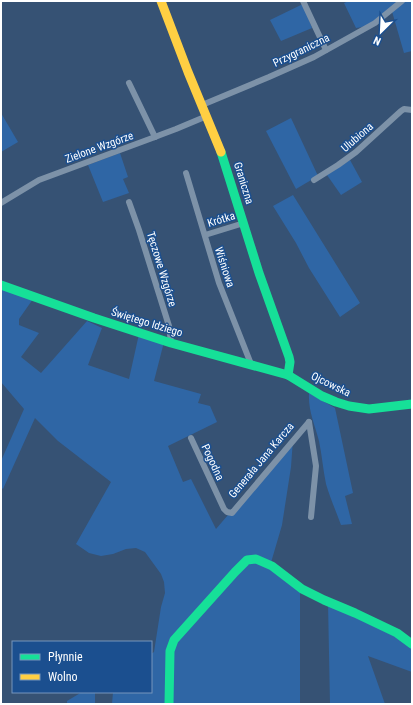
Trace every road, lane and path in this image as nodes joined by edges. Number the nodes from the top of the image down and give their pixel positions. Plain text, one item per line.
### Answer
1 (161, 1) edge
2 (304, 1) edge
3 (402, 1) edge
4 (326, 50) junction
5 (129, 83) dead end
6 (202, 105) junction
7 (412, 110) edge
8 (207, 116) junction
9 (155, 138) junction
10 (186, 173) dead end
11 (314, 180) dead end
12 (129, 202) dead end
13 (1, 203) edge
14 (244, 223) junction
15 (205, 235) junction
16 (1, 284) edge
17 (171, 343) junction
18 (251, 364) junction
19 (288, 375) junction
20 (412, 404) edge
21 (191, 438) dead end
22 (232, 513) joint
23 (311, 517) dead end
24 (412, 644) edge
25 (169, 704) edge

1 - 6 street, Graniczna
2 - 4 street
3 - 4 street, Przygraniczna
4 - 6 street, Przygraniczna
5 - 9 street
6 - 8 street, Graniczna
7 - 11 street, Ulubiona
8 - 9 street, Zielone Wzgórze
8 - 14 street, Graniczna
9 - 13 street, Zielone Wzgórze
10 - 15 street, Wiśniowa
12 - 17 street, Tęczowe Wzgórze
14 - 15 street, Krótka
14 - 19 street, Graniczna
15 - 18 street, Wiśniowa
16 - 17 street, Świętego Idziego
17 - 18 street, Świętego Idziego
18 - 19 street, Świętego Idziego
19 - 20 street, Ojcowska
21 - 22 street, Pogodna
22 - 23 street, Generała Jana Karcza
24 - 25 street

